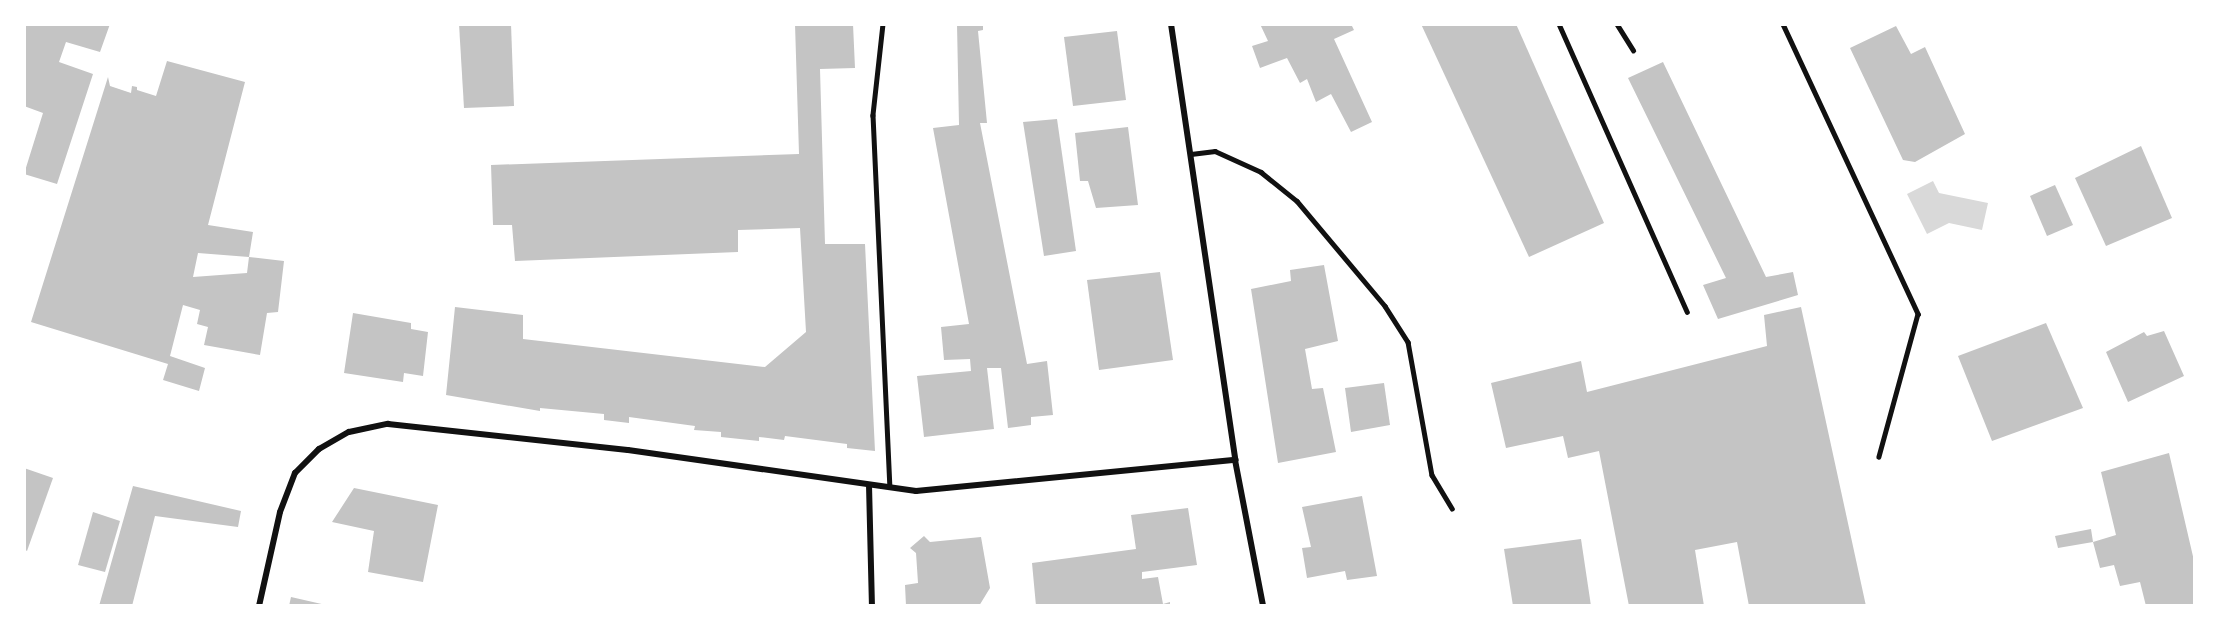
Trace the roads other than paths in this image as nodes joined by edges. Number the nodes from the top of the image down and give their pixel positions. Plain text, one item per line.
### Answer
1 (883, 24) edge
2 (1171, 24) edge
3 (1558, 24) edge
4 (1617, 24) edge
5 (1784, 24) edge
6 (1633, 51) dead end
7 (1191, 154) junction
8 (1687, 312) dead end
9 (1879, 457) dead end
10 (1234, 460) junction
11 (869, 485) junction
12 (890, 488) junction
13 (1452, 508) dead end
14 (259, 606) edge
15 (872, 606) edge
16 (1263, 606) edge

1 - 12 lane
2 - 7 street
3 - 8 lane
4 - 6 lane
5 - 9 lane
7 - 10 street
7 - 13 lane
10 - 12 street
10 - 16 street
11 - 12 street
11 - 14 street
11 - 15 street

